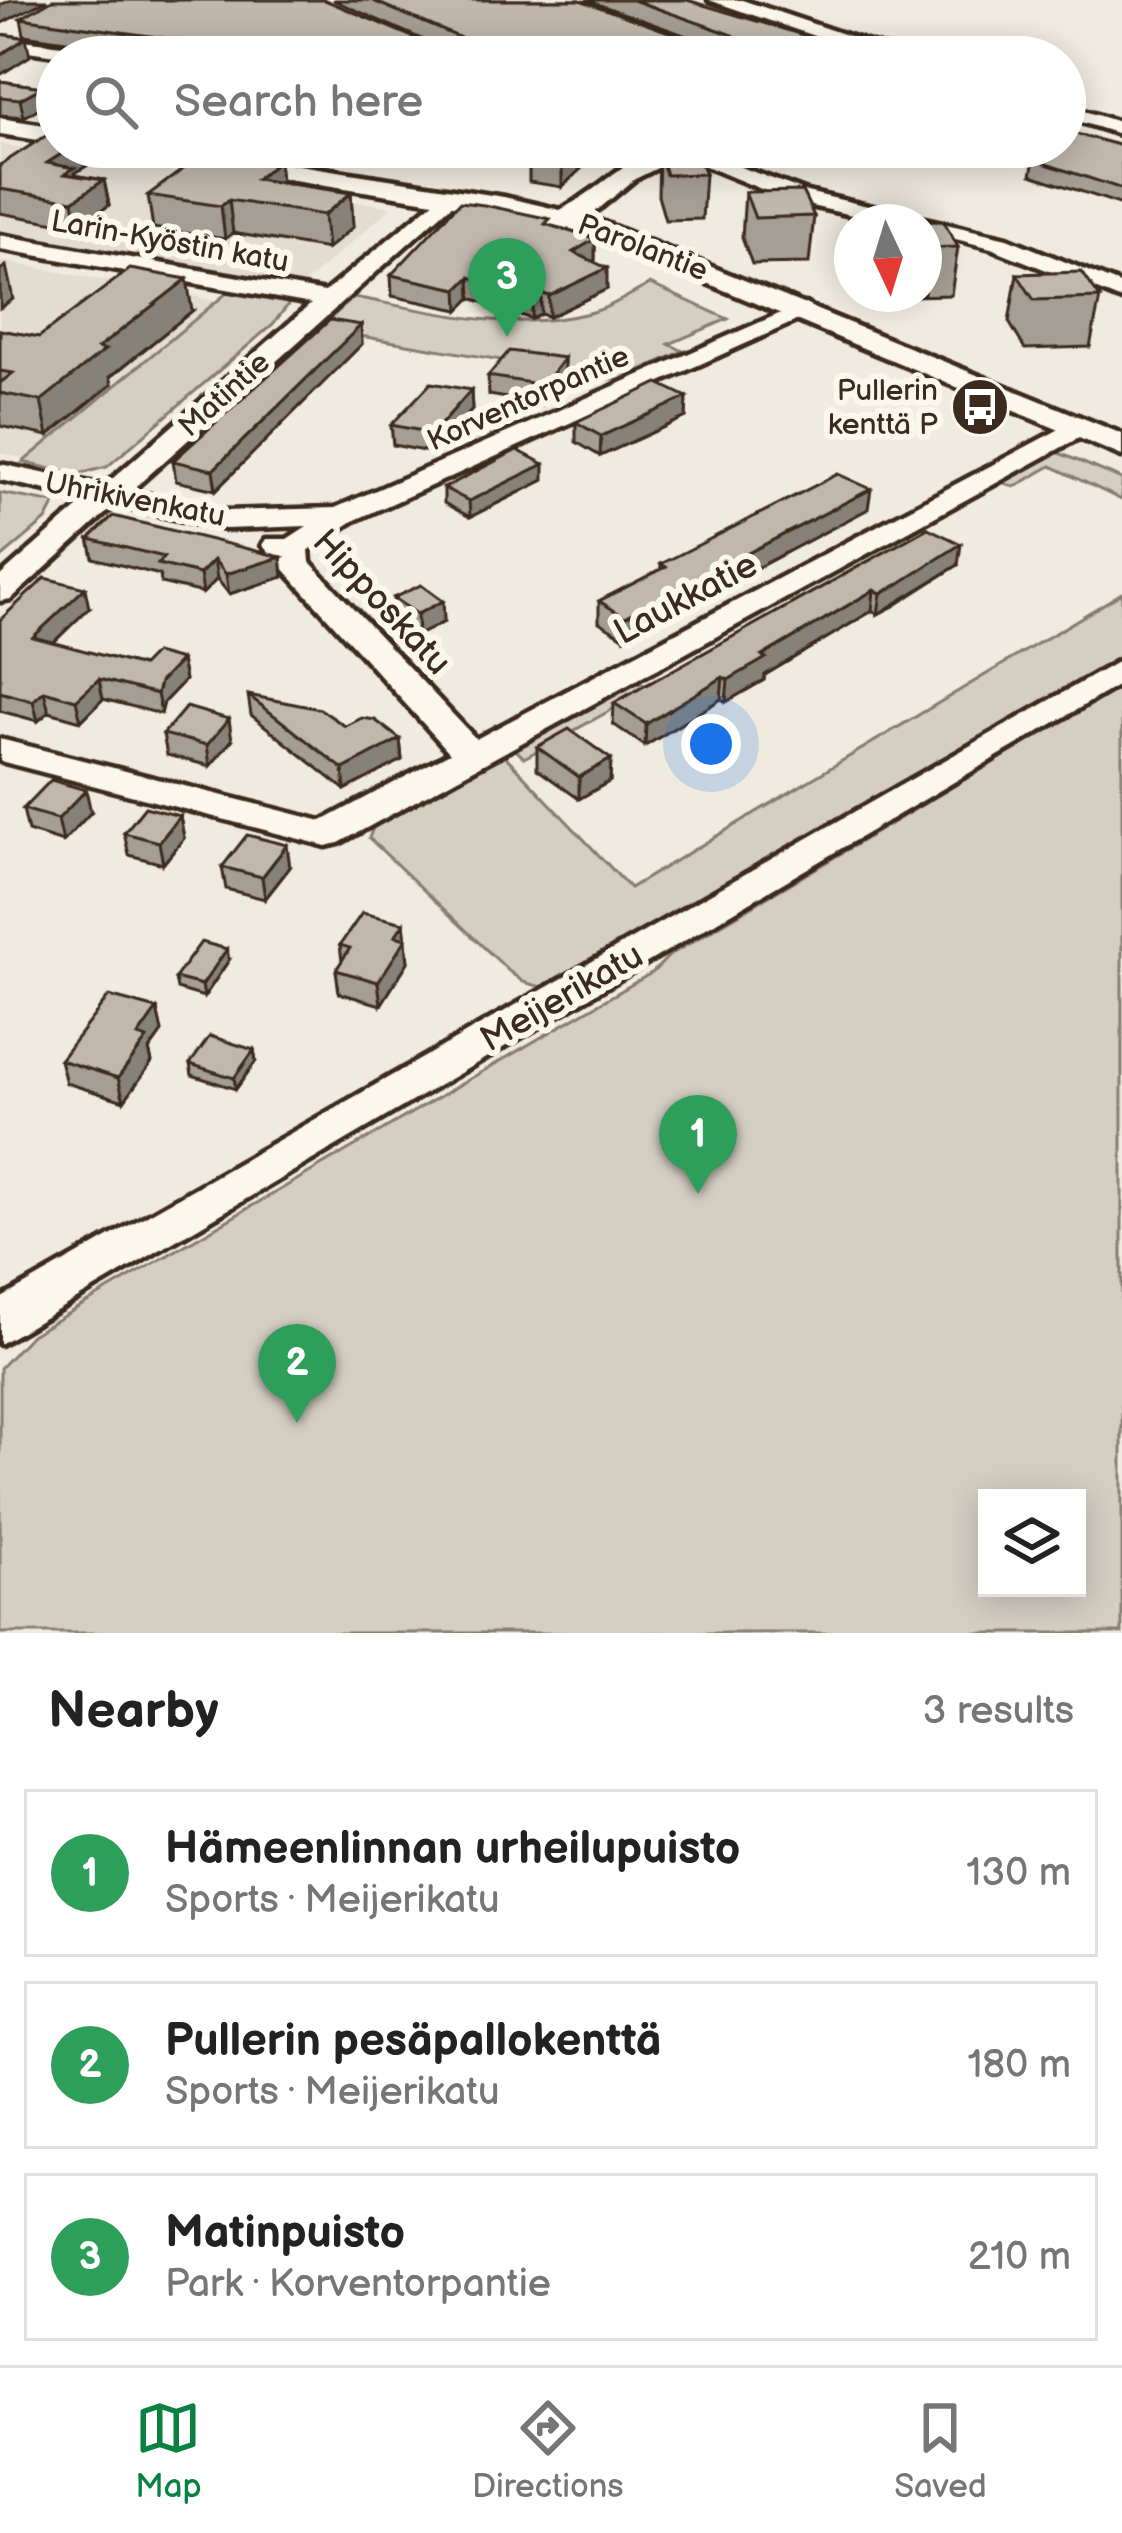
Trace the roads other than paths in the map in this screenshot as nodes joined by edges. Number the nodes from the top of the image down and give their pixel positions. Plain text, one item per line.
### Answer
1 (720, 0) edge
2 (6, 35) edge
3 (833, 36) edge
4 (36, 41) edge
5 (1086, 118) edge
6 (0, 126) edge
7 (1122, 129) edge
8 (36, 132) edge
9 (269, 168) edge
10 (636, 168) edge
11 (728, 168) edge
12 (448, 196) junction
13 (834, 204) edge
14 (566, 218) junction
15 (942, 229) edge
16 (0, 242) edge
17 (1122, 293) edge
18 (330, 300) junction
19 (806, 311) junction
20 (1081, 429) junction
21 (1122, 446) edge
22 (0, 472) edge
23 (109, 496) junction
24 (343, 515) junction
25 (225, 520) junction
26 (295, 562) junction
27 (0, 592) edge
28 (1122, 670) edge
29 (0, 750) edge
30 (470, 753) junction
31 (0, 1322) edge

1 - 3 main road
2 - 4 street
5 - 7 street
6 - 8 main road
9 - 12 main road, Parolantie
10 - 14 main road
11 - 13 street
12 - 14 main road, Parolantie
12 - 18 street, Matintie
14 - 19 main road, Parolantie
15 - 17 street
16 - 18 street, Larin-Kyöstin katu
18 - 23 street, Matintie
19 - 20 main road, Parolantie
19 - 24 street, Korventorpantie
20 - 21 main road, Parolantie
20 - 30 street, Laukkatie
22 - 23 street, Uhrikivenkatu
23 - 25 street, Uhrikivenkatu
23 - 27 street, Matintie
24 - 25 street, Uhrikivenkatu
24 - 26 street, Korventorpantie
25 - 26 street, Hipposkatu
26 - 30 street, Hipposkatu
28 - 31 street, Meijerikatu
29 - 30 street, Laukkatie

